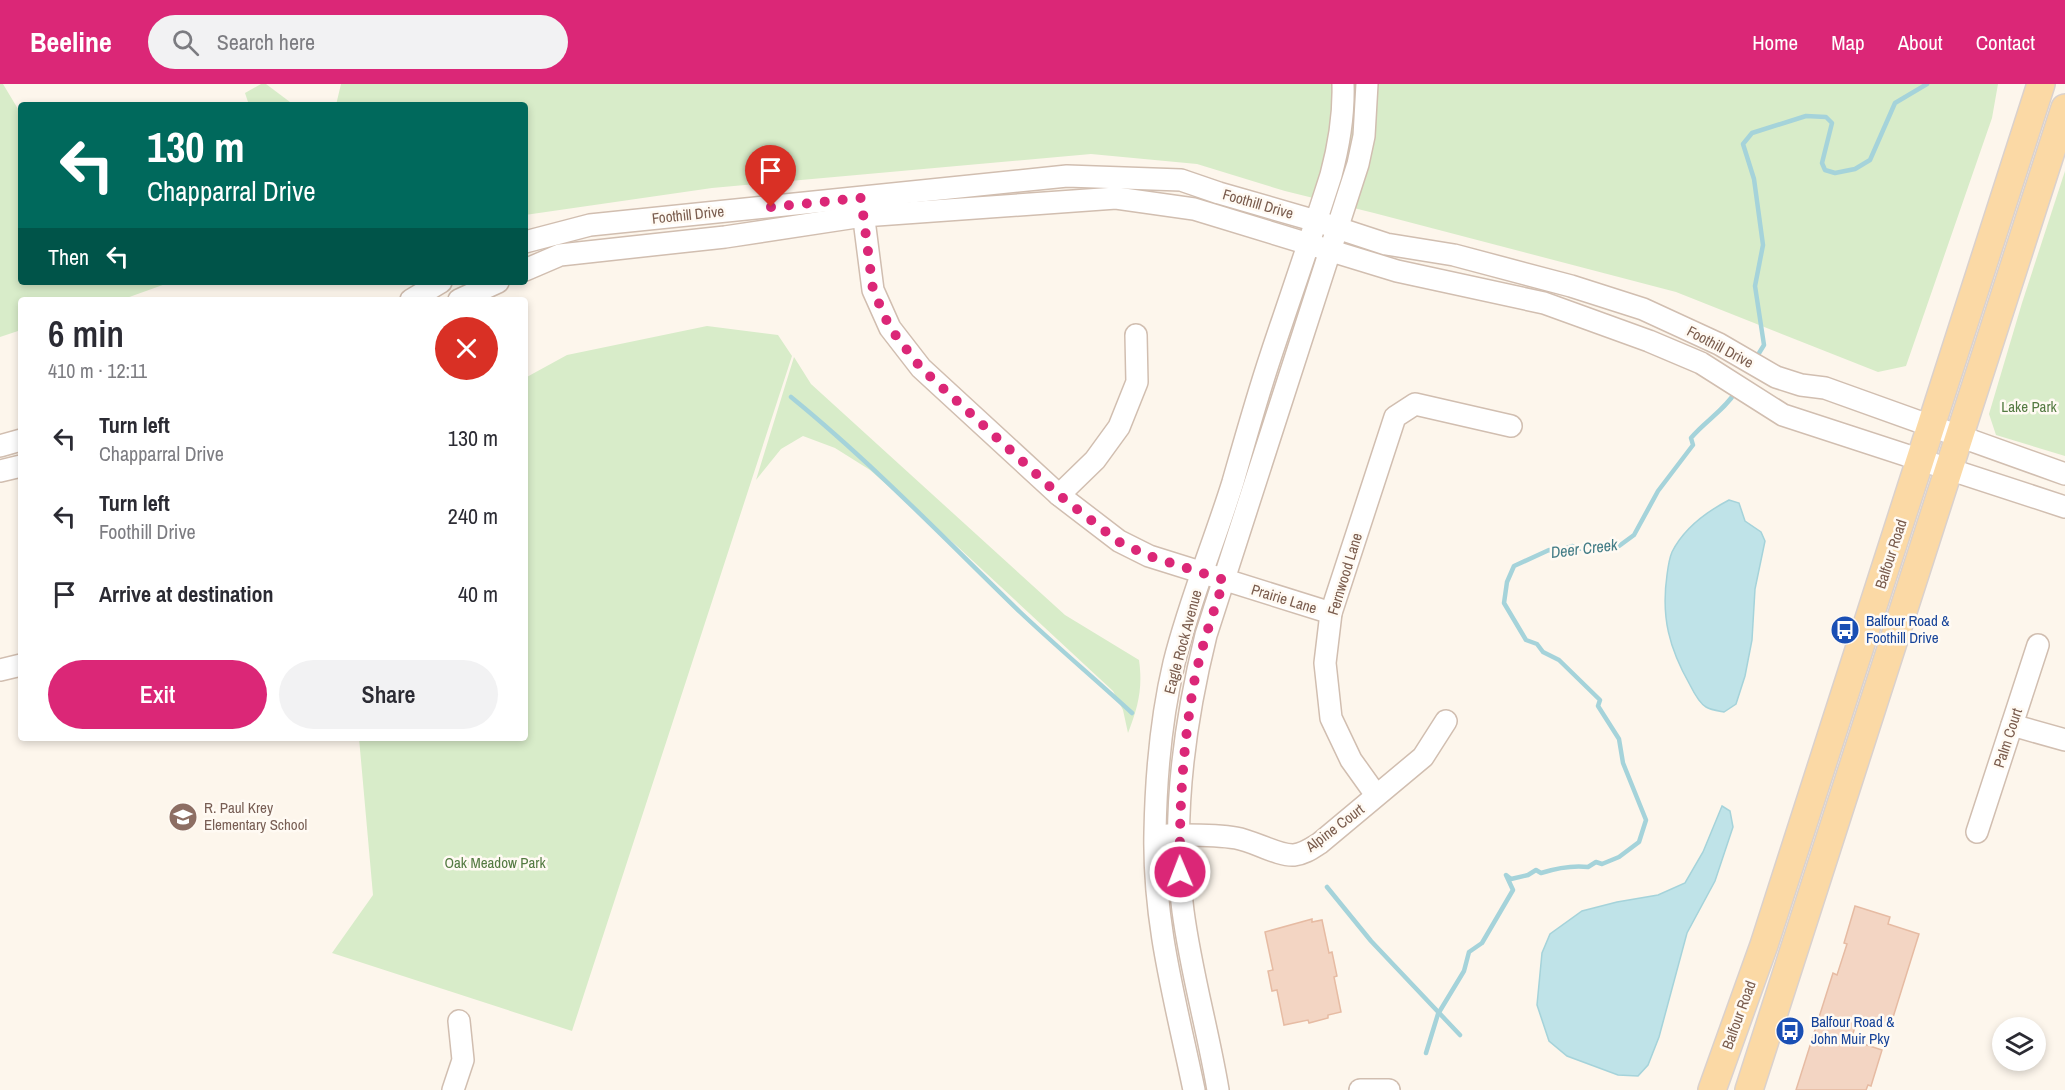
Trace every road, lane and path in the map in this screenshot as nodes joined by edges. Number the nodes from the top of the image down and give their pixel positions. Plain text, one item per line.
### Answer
1 (1344, 84) edge
2 (1367, 84) edge
3 (2041, 84) edge
4 (2065, 108) edge
5 (862, 207) junction
6 (1316, 220) junction
7 (1339, 228) junction
8 (528, 241) edge
9 (1309, 243) junction
10 (1331, 251) junction
11 (528, 269) edge
12 (436, 285) edge
13 (492, 285) edge
14 (416, 297) edge
15 (466, 297) edge
16 (1136, 335) dead end
17 (1931, 425) junction
18 (1511, 426) dead end
19 (1959, 435) junction
20 (18, 442) edge
21 (0, 446) edge
22 (1922, 460) junction
23 (18, 467) edge
24 (1948, 469) junction
25 (0, 471) edge
26 (2065, 474) edge
27 (1059, 495) junction
28 (2065, 507) edge
29 (1202, 574) junction
30 (1224, 580) junction
31 (1331, 613) junction
32 (2038, 645) dead end
33 (18, 666) edge
34 (0, 670) edge
35 (1446, 721) dead end
36 (2012, 725) junction
37 (2065, 740) edge
38 (1376, 795) junction
39 (1977, 832) dead end
40 (1155, 834) junction
41 (1179, 835) junction
42 (459, 1021) dead end
43 (453, 1090) edge
44 (1194, 1090) edge
45 (1218, 1090) edge
46 (1360, 1090) edge
47 (1389, 1090) edge
48 (1712, 1090) edge
49 (1749, 1090) edge

1 - 6 street, Eagle Rock Avenue
2 - 7 street, Eagle Rock Avenue
3 - 17 main road, Balfour Road
4 - 19 main road, Balfour Road
5 - 6 street, Foothill Drive
5 - 8 street, Foothill Drive
5 - 9 street, Foothill Drive
5 - 11 street, Foothill Drive
5 - 27 street, Prairie Lane
6 - 7 street, Foothill Drive
6 - 9 street, Eagle Rock Avenue
7 - 10 street, Eagle Rock Avenue
7 - 17 street, Foothill Drive
9 - 10 street, Foothill Drive
9 - 29 street, Eagle Rock Avenue
10 - 22 street, Foothill Drive
10 - 30 street, Eagle Rock Avenue
12 - 14 street
13 - 15 street
16 - 27 street
17 - 19 street, Foothill Drive
17 - 22 main road, Balfour Road
18 - 31 street, Fernwood Lane
19 - 24 main road, Balfour Road
19 - 26 street, Foothill Drive
20 - 21 street
22 - 24 street, Foothill Drive
22 - 48 main road, Balfour Road
23 - 25 street
24 - 28 street, Foothill Drive
24 - 49 main road, Balfour Road
27 - 29 street, Prairie Lane
29 - 30 street, Prairie Lane
29 - 40 street, Eagle Rock Avenue
30 - 31 street, Prairie Lane
30 - 41 street, Eagle Rock Avenue
31 - 38 street, Fernwood Lane
32 - 36 street, Palm Court
33 - 34 street
35 - 38 street, Alpine Court
36 - 37 street
36 - 39 street, Palm Court
38 - 41 street, Alpine Court
40 - 41 street, Alpine Court
40 - 44 street, Eagle Rock Avenue
41 - 45 street, Eagle Rock Avenue
42 - 43 street
46 - 47 street

